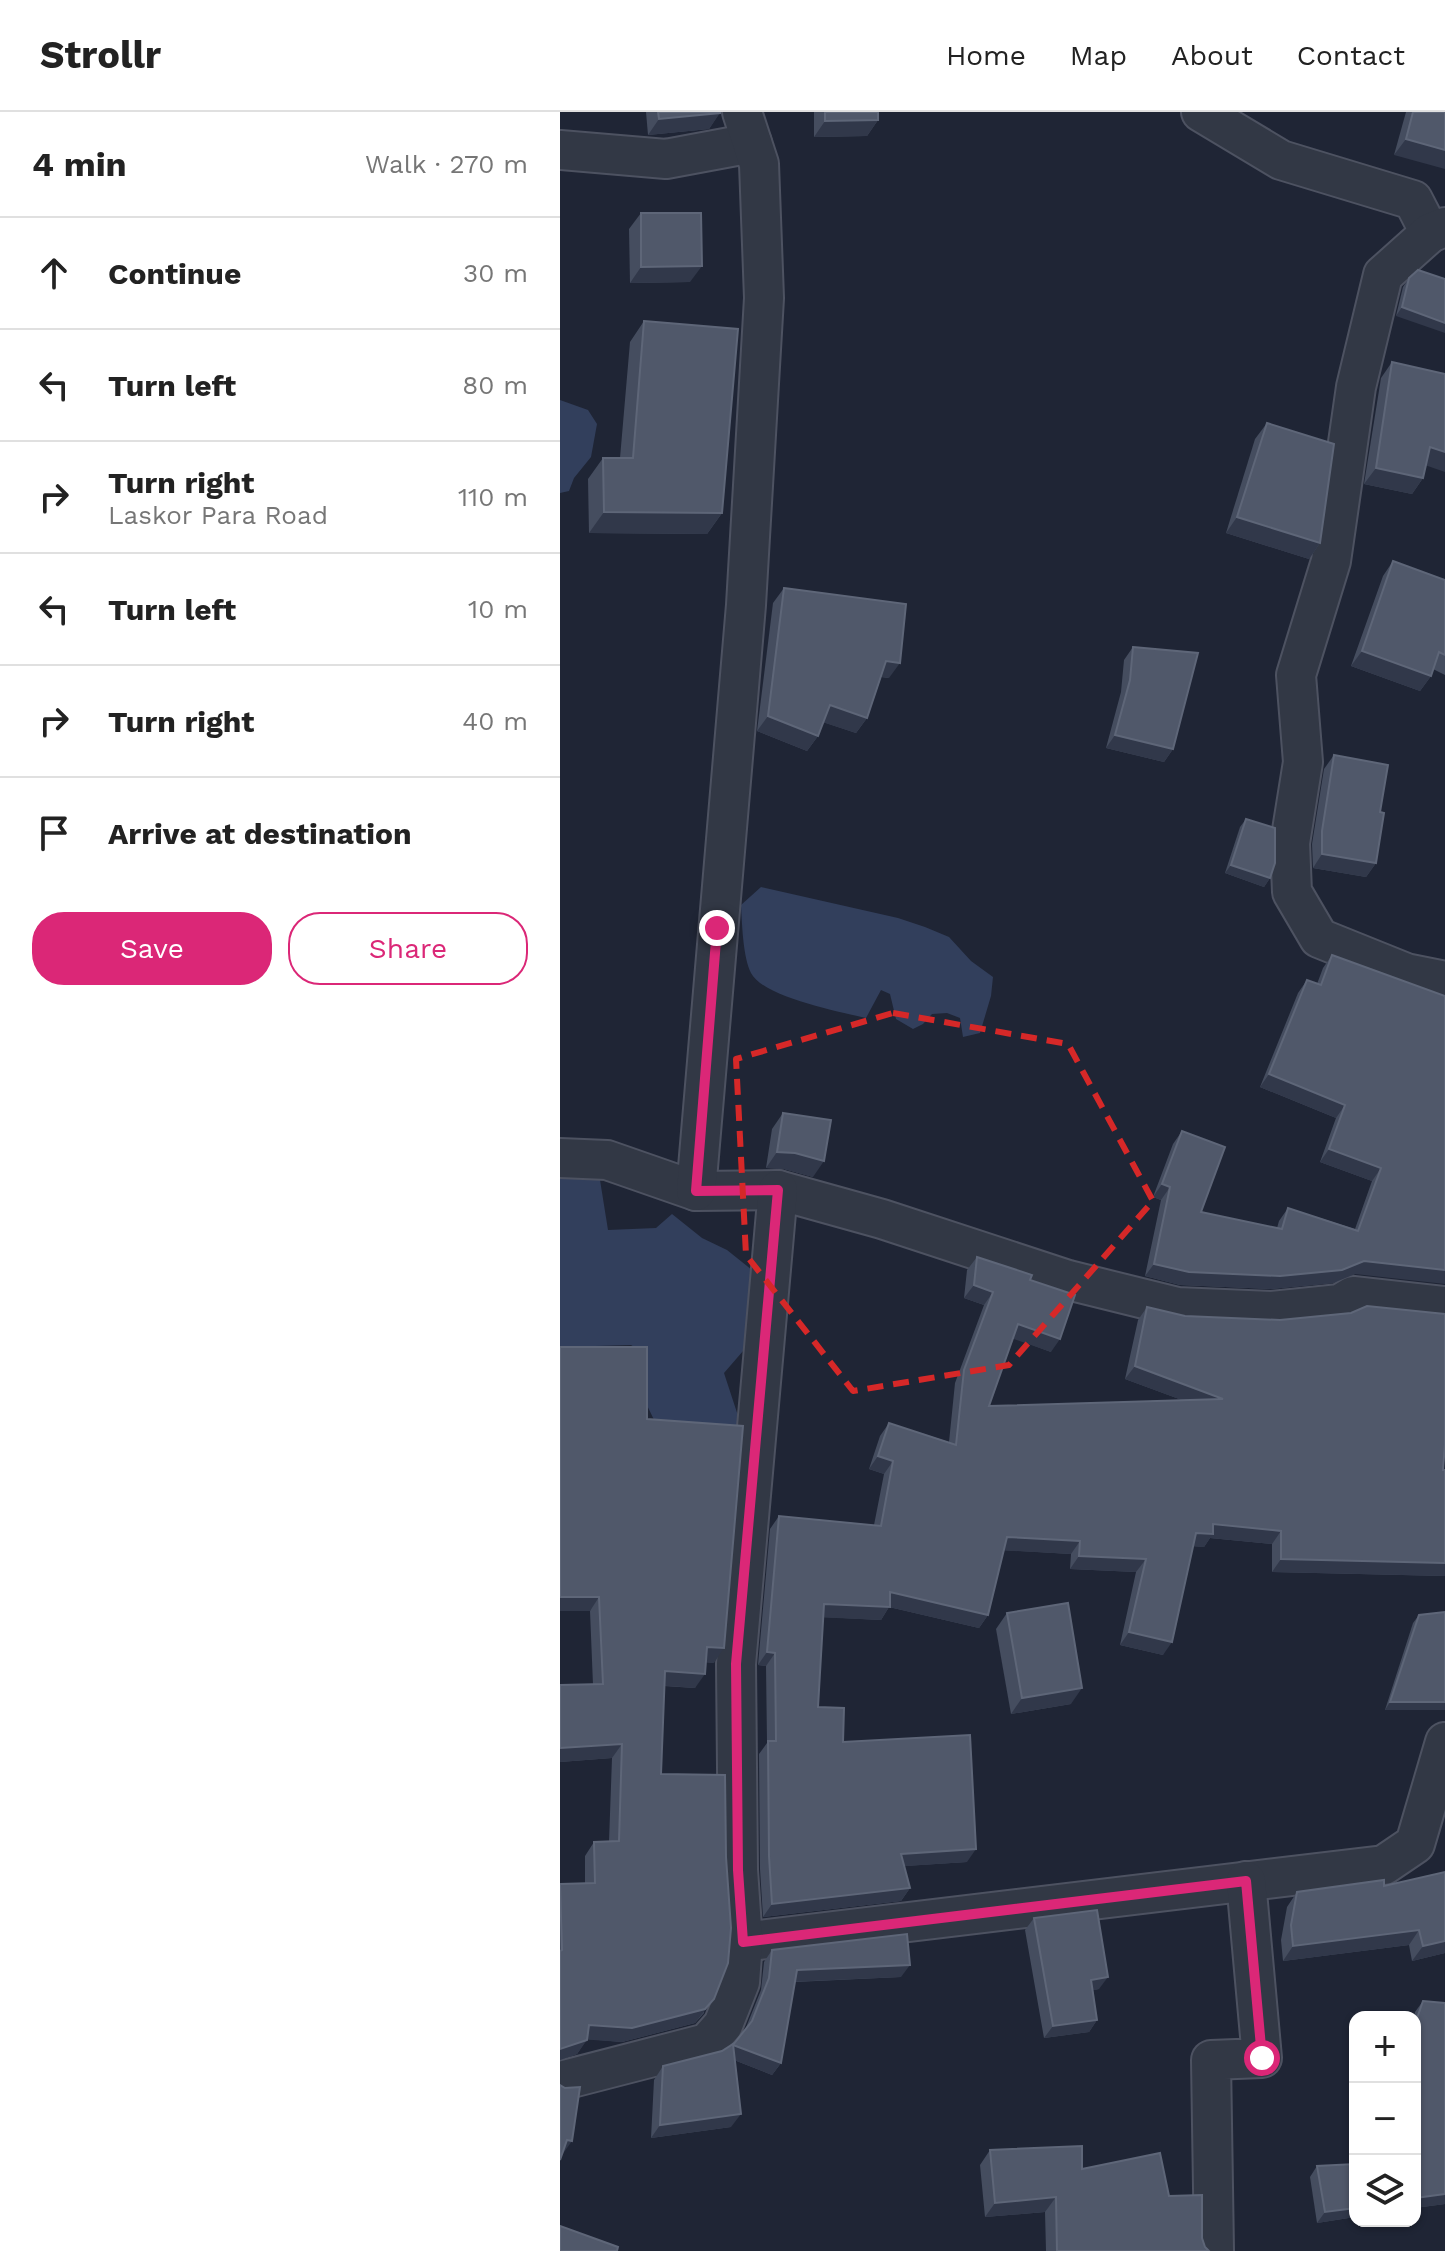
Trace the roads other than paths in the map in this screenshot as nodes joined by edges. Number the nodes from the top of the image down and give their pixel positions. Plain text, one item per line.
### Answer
1 (1201, 112) edge
2 (747, 128) edge
3 (560, 150) edge
4 (1437, 230) edge
5 (1445, 981) edge
6 (560, 1158) edge
7 (778, 1190) junction
8 (696, 1191) junction
9 (1445, 1306) edge
10 (1445, 1742) edge
11 (1246, 1881) junction
12 (743, 1942) junction
13 (560, 2081) edge
14 (1214, 2251) edge

1 - 4 street
2 - 3 street
2 - 8 street
4 - 5 street
6 - 8 street
7 - 8 street
7 - 9 street
7 - 12 street
10 - 11 street
11 - 12 street
11 - 14 street
12 - 13 street

